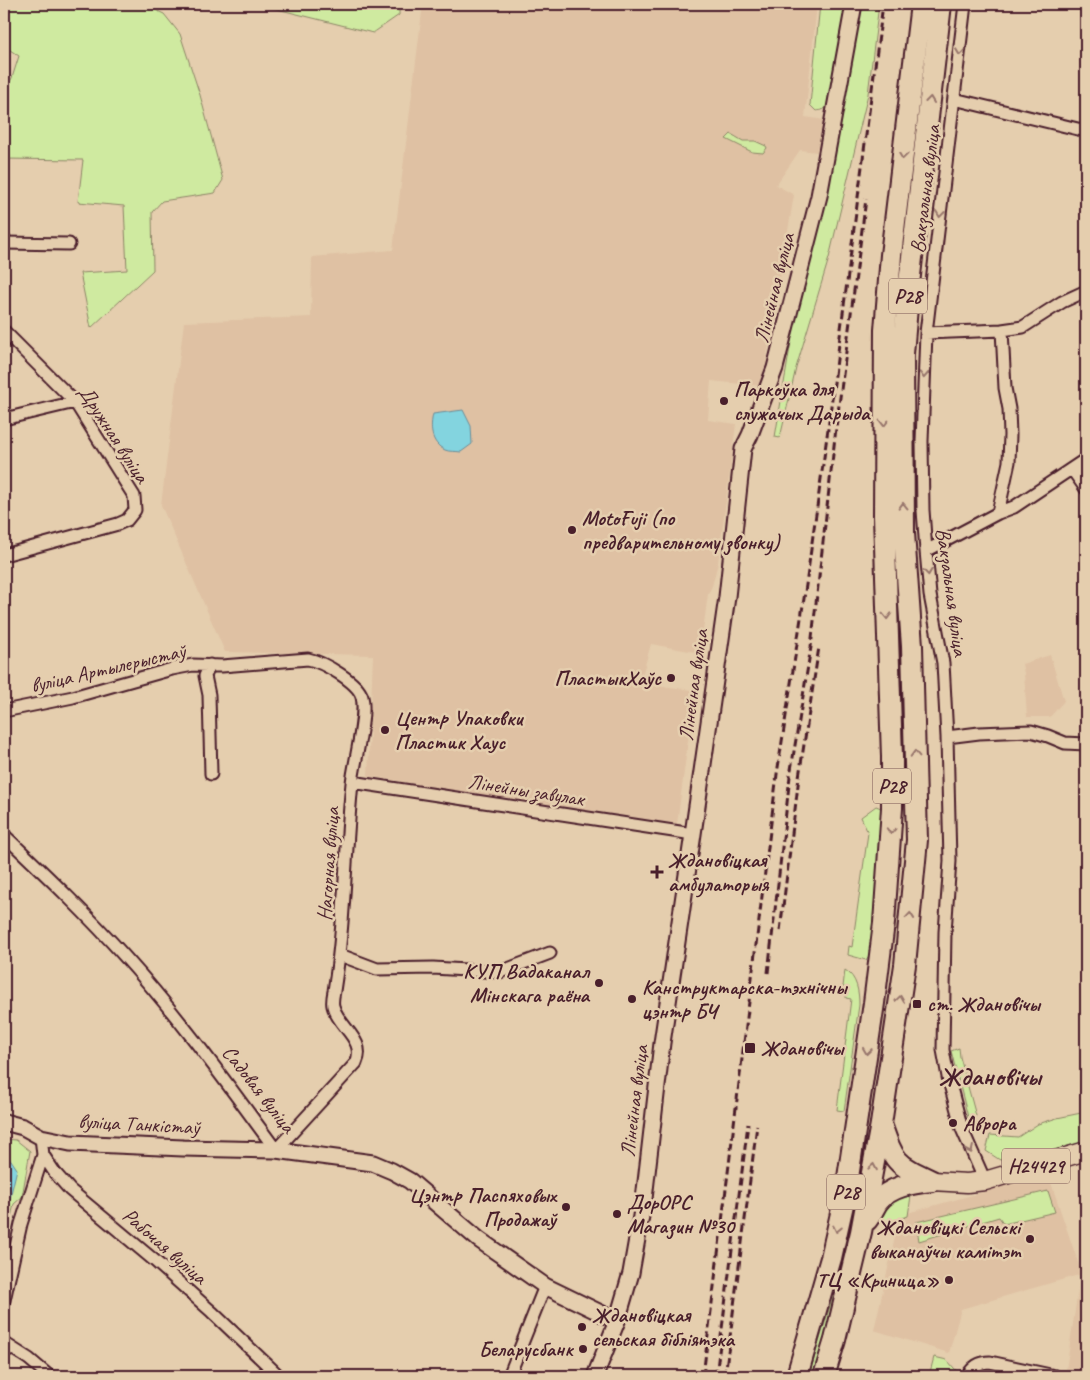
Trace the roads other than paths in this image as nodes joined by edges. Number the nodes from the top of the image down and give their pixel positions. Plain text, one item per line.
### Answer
1 (854, 4) edge
2 (921, 4) edge
3 (941, 4) edge
4 (965, 4) edge
5 (954, 100) junction
6 (1086, 131) edge
7 (4, 243) edge
8 (69, 244) dead end
9 (1086, 291) edge
10 (1002, 330) junction
11 (4, 331) edge
12 (926, 333) junction
13 (75, 402) junction
14 (4, 419) edge
15 (1086, 459) edge
16 (1072, 469) junction
17 (1086, 489) edge
18 (998, 513) junction
19 (926, 551) junction
20 (4, 555) edge
21 (216, 666) junction
22 (4, 711) edge
23 (947, 737) junction
24 (1086, 744) edge
25 (211, 774) dead end
26 (352, 782) junction
27 (694, 834) junction
28 (4, 835) edge
29 (550, 953) dead end
30 (340, 955) junction
31 (4, 1122) edge
32 (881, 1124) junction
33 (40, 1137) junction
34 (276, 1150) junction
35 (1086, 1151) edge
36 (43, 1155) junction
37 (932, 1181) junction
38 (985, 1181) junction
39 (861, 1232) junction
40 (545, 1286) junction
41 (4, 1300) edge
42 (617, 1321) junction
43 (4, 1342) edge
44 (49, 1376) edge
45 (279, 1376) edge
46 (509, 1376) edge
47 (595, 1376) edge
48 (797, 1376) edge
49 (824, 1376) edge
50 (967, 1376) edge
51 (1055, 1376) edge

1 - 27 street, Лінейная вуліца
2 -> 48 highway, Р28
32 -> 3 highway, Р28
4 -> 5 street, Вакзальная вуліца
5 - 6 street
5 -> 12 street, Вакзальная вуліца
7 - 8 street
9 - 10 street
10 - 12 street
10 - 18 street
11 - 13 street, Дружная вуліца
12 -> 19 street, Вакзальная вуліца
13 - 14 street
13 - 20 street, Дружная вуліца
15 - 16 street
16 - 17 street
16 - 18 street
18 - 19 street
19 -> 23 street, Вакзальная вуліца
21 - 22 street, вуліца Артылерыстаў
21 - 25 street
21 - 26 street, Нагорная вуліца
23 - 24 street
23 -> 38 street, Вакзальная вуліца
26 - 27 street, Лінейны завулак
26 - 30 street, Нагорная вуліца
27 - 42 street, Лінейная вуліца
28 - 34 street, Садовая вуліца
29 - 30 street
30 - 34 street, Нагорная вуліца
31 - 33 street, вуліца Танкістаў
32 - 37 highway, Н24429
39 -> 32 highway, Р28
33 - 34 street, вуліца Танкістаў
33 - 36 street, Рабочая вуліца
34 - 40 street, Садовая вуліца
35 - 38 main road, Н24429
36 - 41 street
36 - 45 street, Рабочая вуліца
37 - 38 main road, Н24429
37 - 39 highway, Н24429
39 - 49 highway, Р28
40 - 42 street, Садовая вуліца
40 - 46 street
42 - 47 street, Лінейная вуліца
43 - 44 street
50 - 51 street

